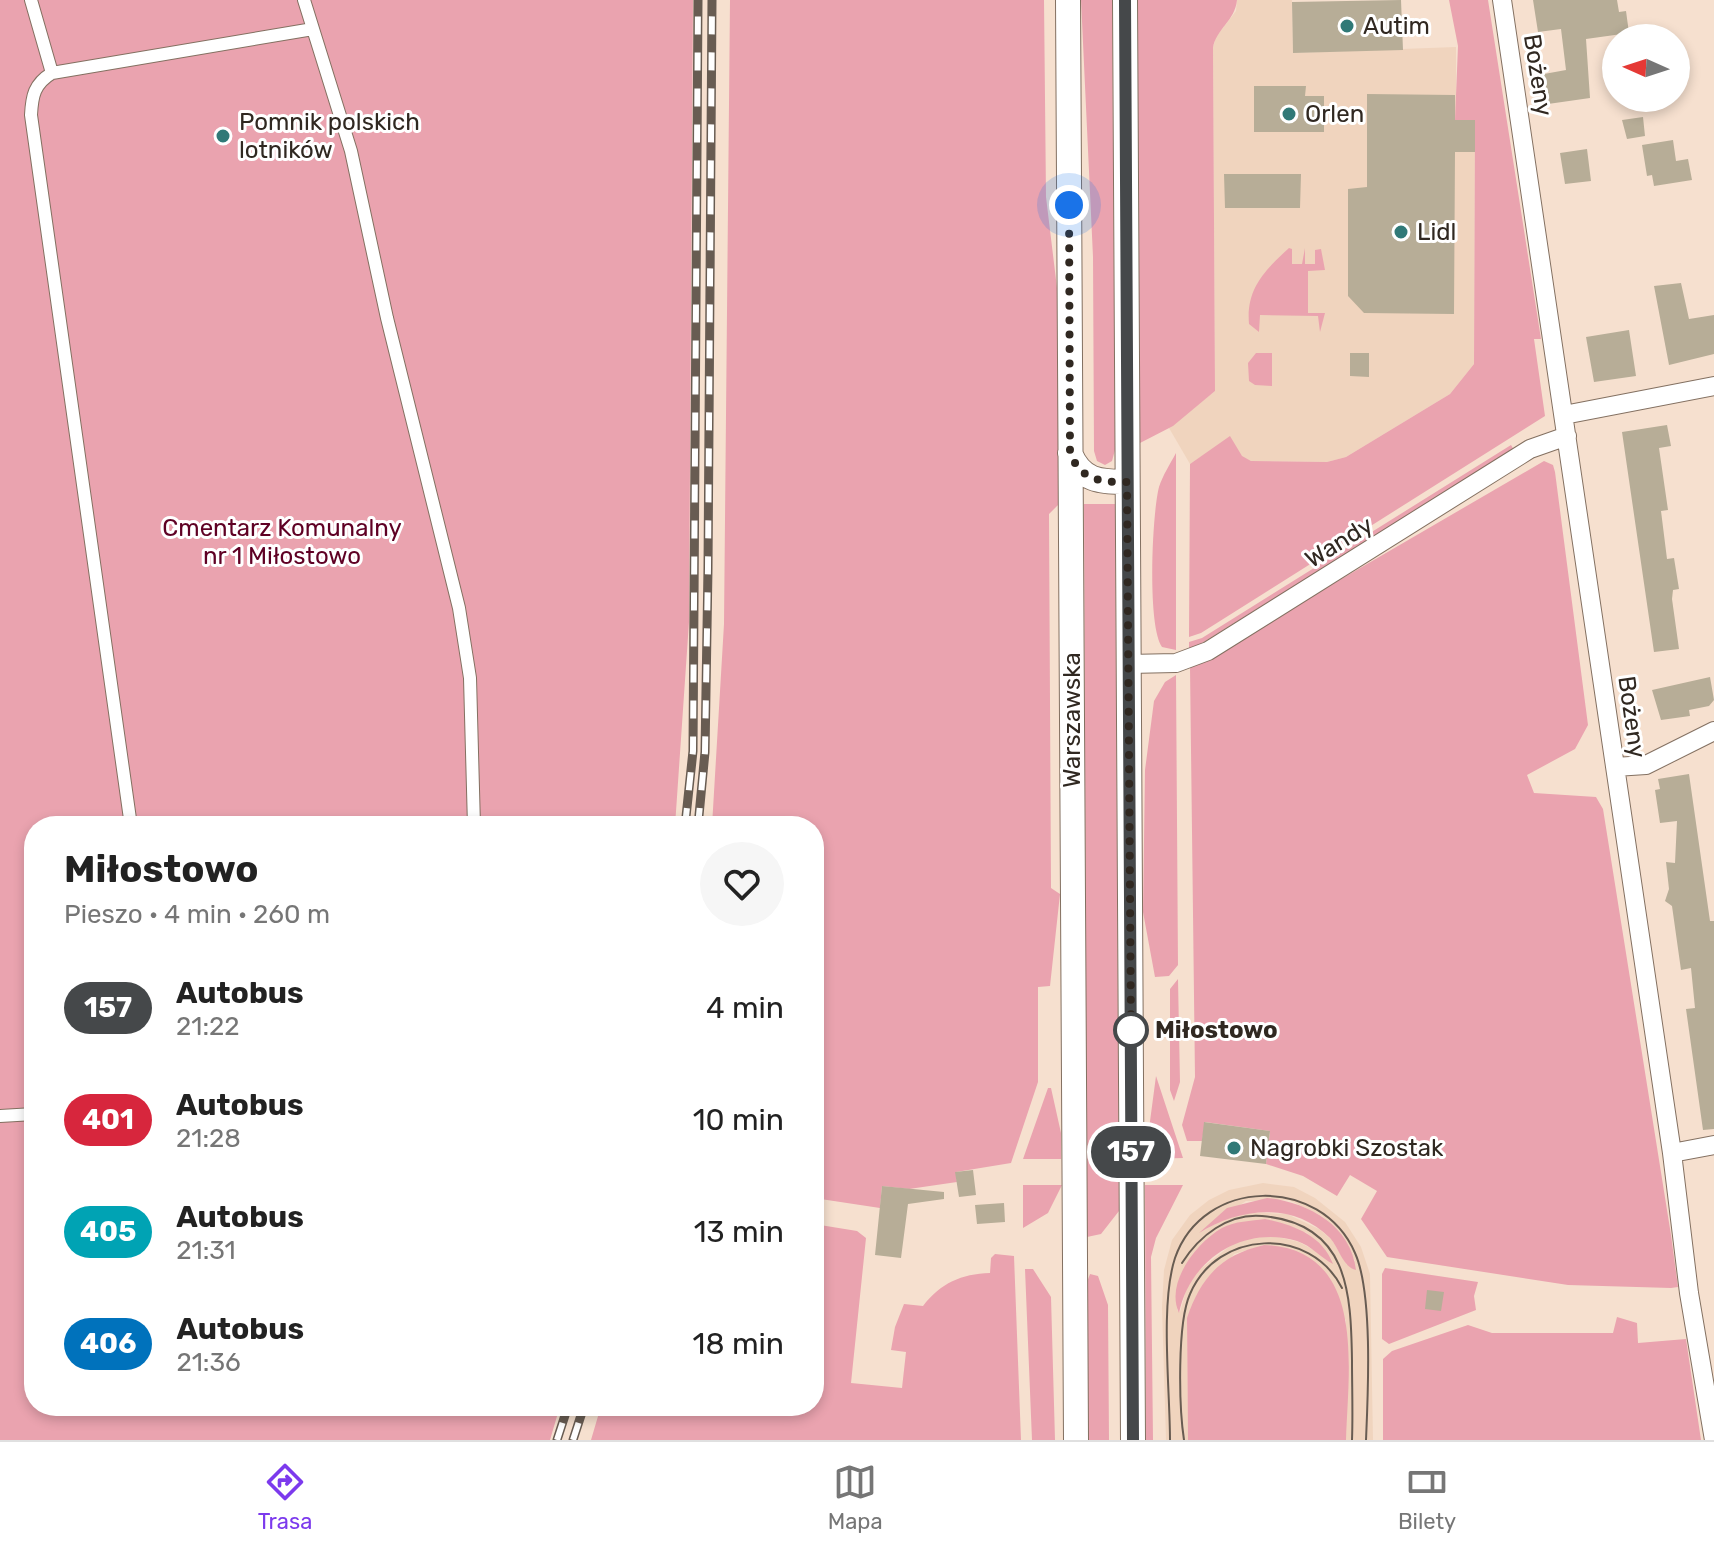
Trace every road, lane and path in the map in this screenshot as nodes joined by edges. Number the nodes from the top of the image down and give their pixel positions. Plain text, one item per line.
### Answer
1 (31, 0) edge
2 (304, 0) edge
3 (1068, 0) edge
4 (1125, 0) edge
5 (1502, 0) edge
6 (313, 29) junction
7 (52, 73) junction
8 (1714, 386) edge
9 (1564, 415) junction
10 (1567, 436) junction
11 (1070, 453) junction
12 (1127, 482) junction
13 (1128, 664) junction
14 (1714, 731) edge
15 (1615, 767) junction
16 (130, 816) edge
17 (474, 816) edge
18 (24, 1115) edge
19 (0, 1116) edge
20 (1714, 1145) edge
21 (1672, 1153) junction
22 (1076, 1440) edge
23 (1133, 1440) edge
24 (1714, 1440) edge

1 - 7 street
2 - 6 street
3 - 11 main road, Warszawska
4 - 12 main road
5 - 9 street, Bożeny
6 - 7 street
6 - 17 street
7 - 16 street
8 - 9 street
9 - 10 street, Bożeny
10 - 13 street, Wandy
10 - 15 street, Bożeny
11 - 12 main road
11 - 22 main road, Warszawska
12 - 13 main road
13 - 23 main road
14 - 15 street
15 - 21 street, Bożeny
18 - 19 street
20 - 21 street
21 - 24 street, Bożeny

